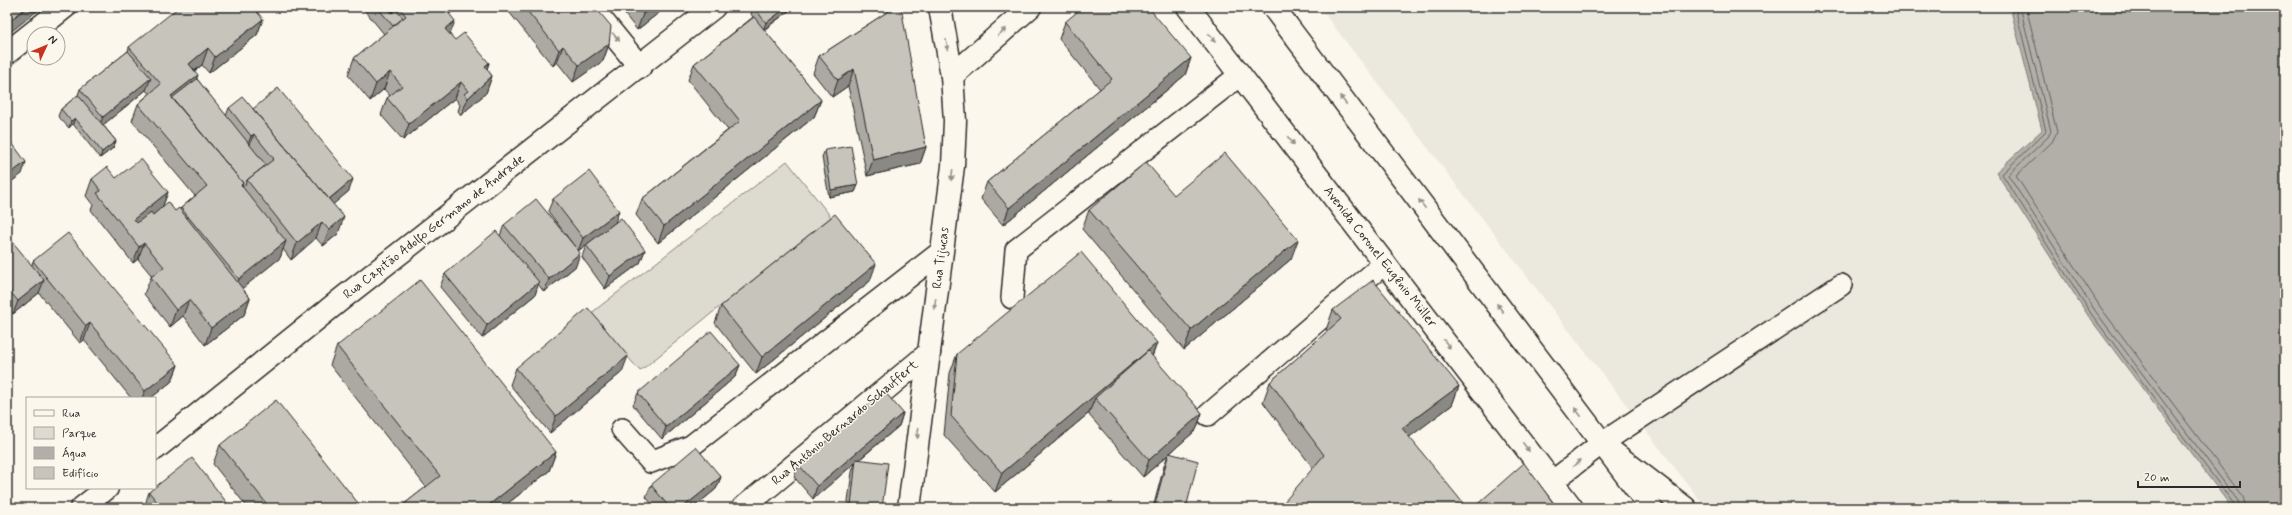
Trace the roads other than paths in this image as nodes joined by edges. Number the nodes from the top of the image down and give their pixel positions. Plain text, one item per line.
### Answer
1 (65, 7) edge
2 (591, 7) edge
3 (714, 7) edge
4 (940, 7) edge
5 (1030, 7) edge
6 (1188, 7) edge
7 (1273, 7) edge
8 (7, 53) edge
9 (640, 66) junction
10 (1240, 75) junction
11 (952, 76) junction
12 (942, 251) junction
13 (1385, 263) junction
14 (1841, 285) dead end
15 (1012, 298) dead end
16 (929, 353) junction
17 (1208, 415) dead end
18 (622, 429) dead end
19 (1602, 443) junction
20 (156, 448) edge
21 (1552, 482) junction
22 (106, 489) edge
23 (82, 508) edge
24 (743, 508) edge
25 (908, 508) edge
26 (1572, 508) edge
27 (1651, 508) edge
28 (1686, 508) edge

1 - 8 street
2 -> 9 street
3 - 9 street, Rua Capitão Adolfo Germano de Andrade
4 -> 11 street, Rua Tijucas
11 -> 5 street
6 -> 10 street, Avenida Coronel Eugênio Müller
19 -> 7 street
9 - 20 street, Rua Capitão Adolfo Germano de Andrade
10 -> 13 street, Avenida Coronel Eugênio Müller
10 - 15 lane
11 -> 12 street, Rua Tijucas
12 -> 16 street, Rua Tijucas
12 - 18 lane
13 - 17 lane
13 -> 21 street, Avenida Coronel Eugênio Müller
14 - 19 lane
16 - 24 street, Rua Antônio Bernardo Schauffert
16 -> 25 street, Rua Tijucas
21 -> 19 lane
19 - 27 street
19 - 28 lane
21 - 26 street, Avenida Coronel Eugênio Müller
22 - 23 street

